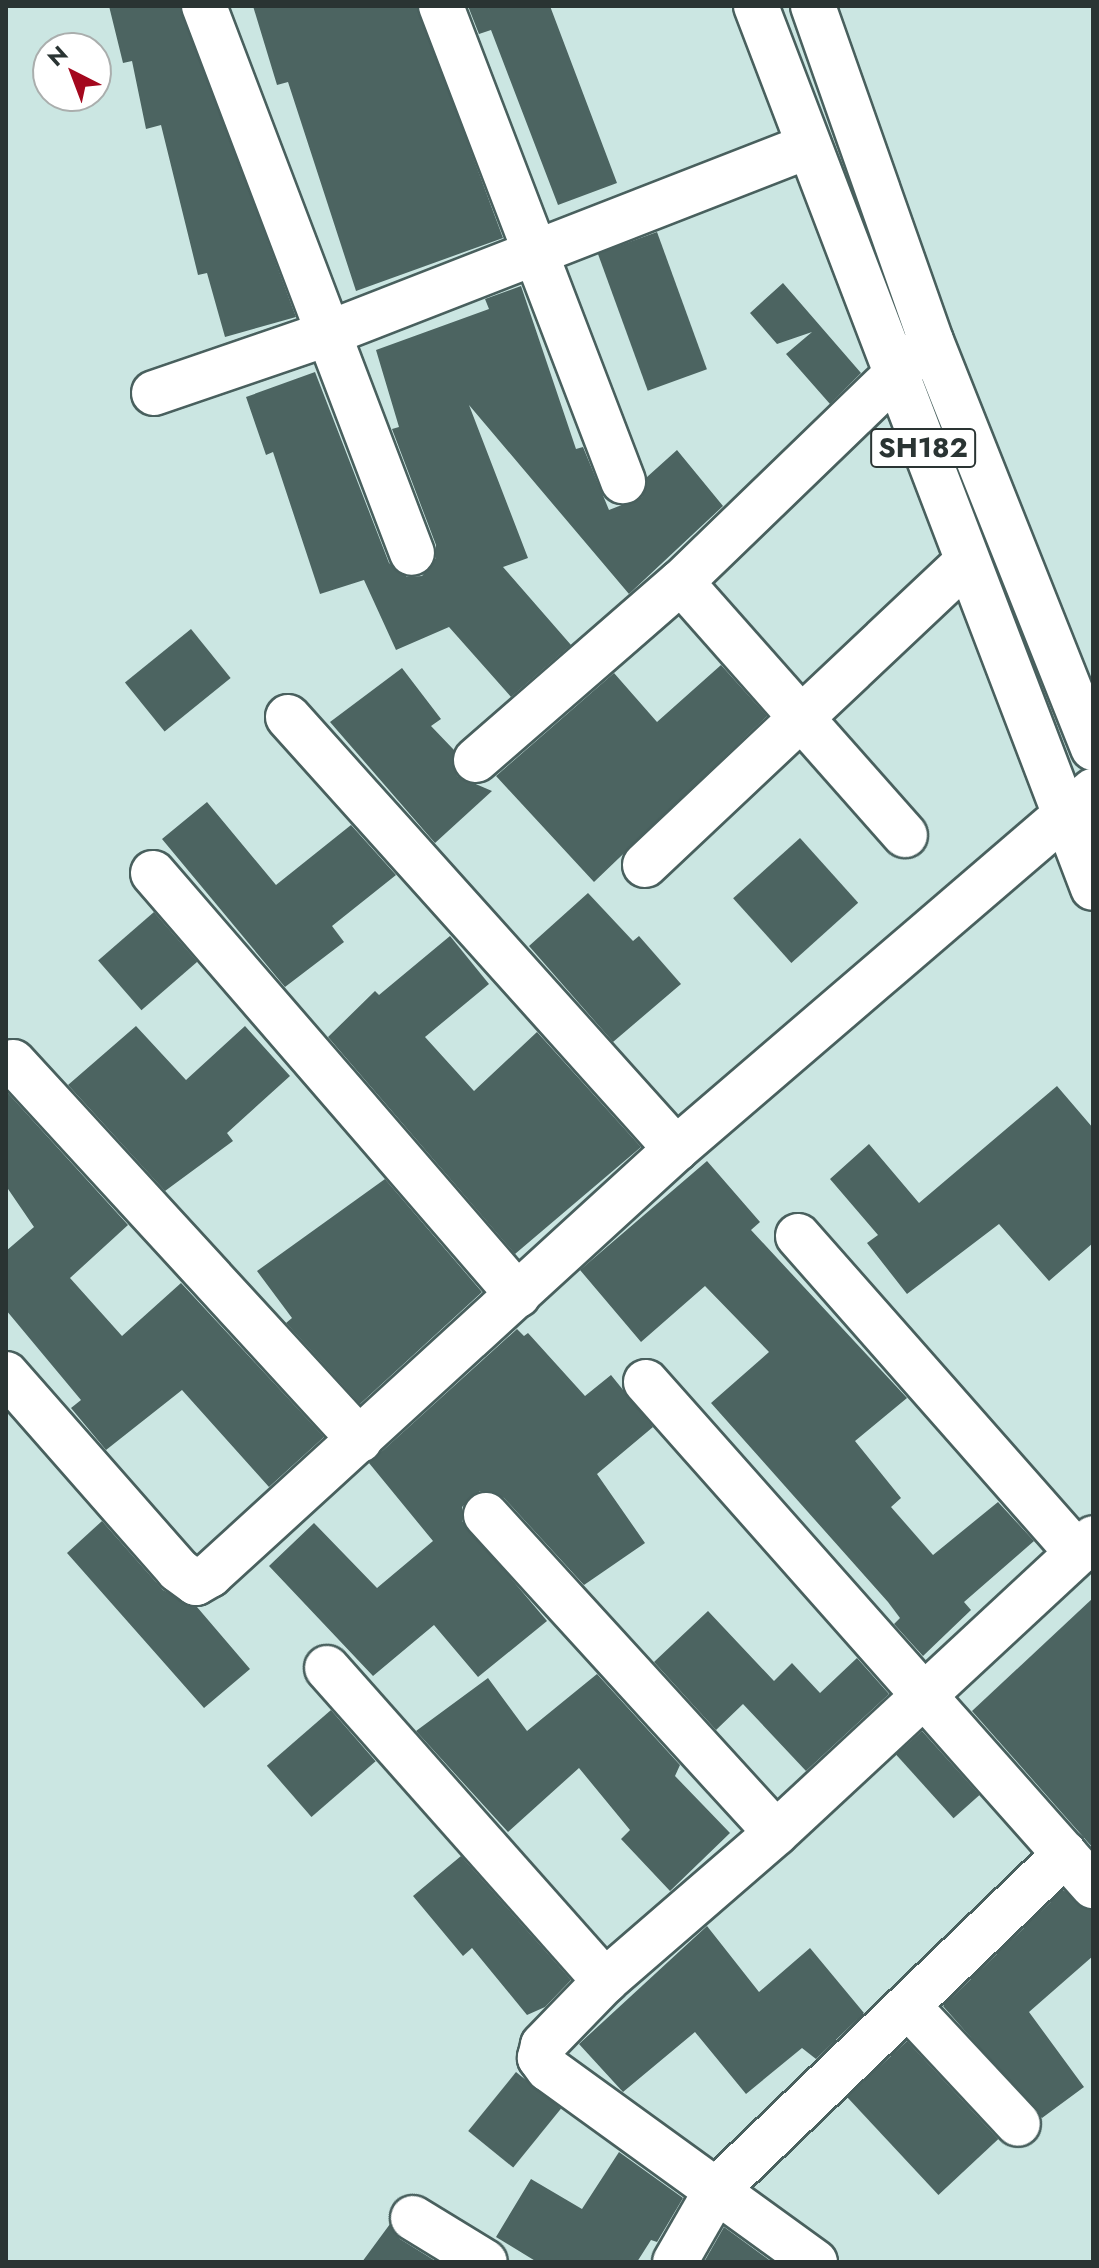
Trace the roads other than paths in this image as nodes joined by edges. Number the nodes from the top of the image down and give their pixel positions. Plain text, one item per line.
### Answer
1 (204, 6) edge
2 (441, 6) edge
3 (756, 6) edge
4 (813, 6) edge
5 (809, 146) junction
6 (531, 254) junction
7 (329, 333) junction
8 (931, 341) junction
9 (892, 372) junction
10 (154, 393) dead end
11 (623, 481) dead end
12 (412, 553) dead end
13 (966, 563) junction
14 (681, 582) junction
15 (288, 717) dead end
16 (803, 719) junction
17 (1093, 748) edge
18 (476, 760) dead end
19 (1079, 804) edge
20 (905, 835) dead end
21 (645, 865) dead end
22 (153, 873) dead end
23 (1093, 888) edge
24 (13, 1062) dead end
25 (676, 1149) junction
26 (798, 1236) dead end
27 (518, 1295) junction
28 (6, 1374) edge
29 (646, 1382) dead end
30 (360, 1440) junction
31 (486, 1515) dead end
32 (1085, 1545) edge
33 (327, 1668) dead end
34 (925, 1692) junction
35 (776, 1833) junction
36 (1079, 1870) edge
37 (605, 1981) junction
38 (908, 2006) junction
39 (1018, 2124) dead end
40 (717, 2189) junction
41 (413, 2218) dead end
42 (485, 2262) edge
43 (675, 2262) edge
44 (815, 2262) edge

1 - 7 street
2 - 6 street
3 - 5 street, SH182
4 - 8 street, SH182
5 - 6 street
5 - 9 street, SH182
6 - 7 street
6 - 11 street
7 - 10 street
7 - 12 street
8 - 9 street
8 - 17 street, SH182
9 - 13 street, SH182
9 - 14 street
13 - 16 street
13 - 19 street, SH182
14 - 16 street
14 - 18 street
15 - 25 street
16 - 20 street
16 - 21 street
19 - 23 street, SH182
19 - 25 street
22 - 27 street
24 - 30 street
25 - 27 street
26 - 32 street
27 - 30 street
28 - 30 street
29 - 34 street
31 - 35 street
32 - 34 street
33 - 37 street
34 - 35 street
34 - 36 street
35 - 37 street
36 - 38 street
37 - 40 street
38 - 39 street
38 - 40 street
40 - 43 street
40 - 44 street
41 - 42 street

